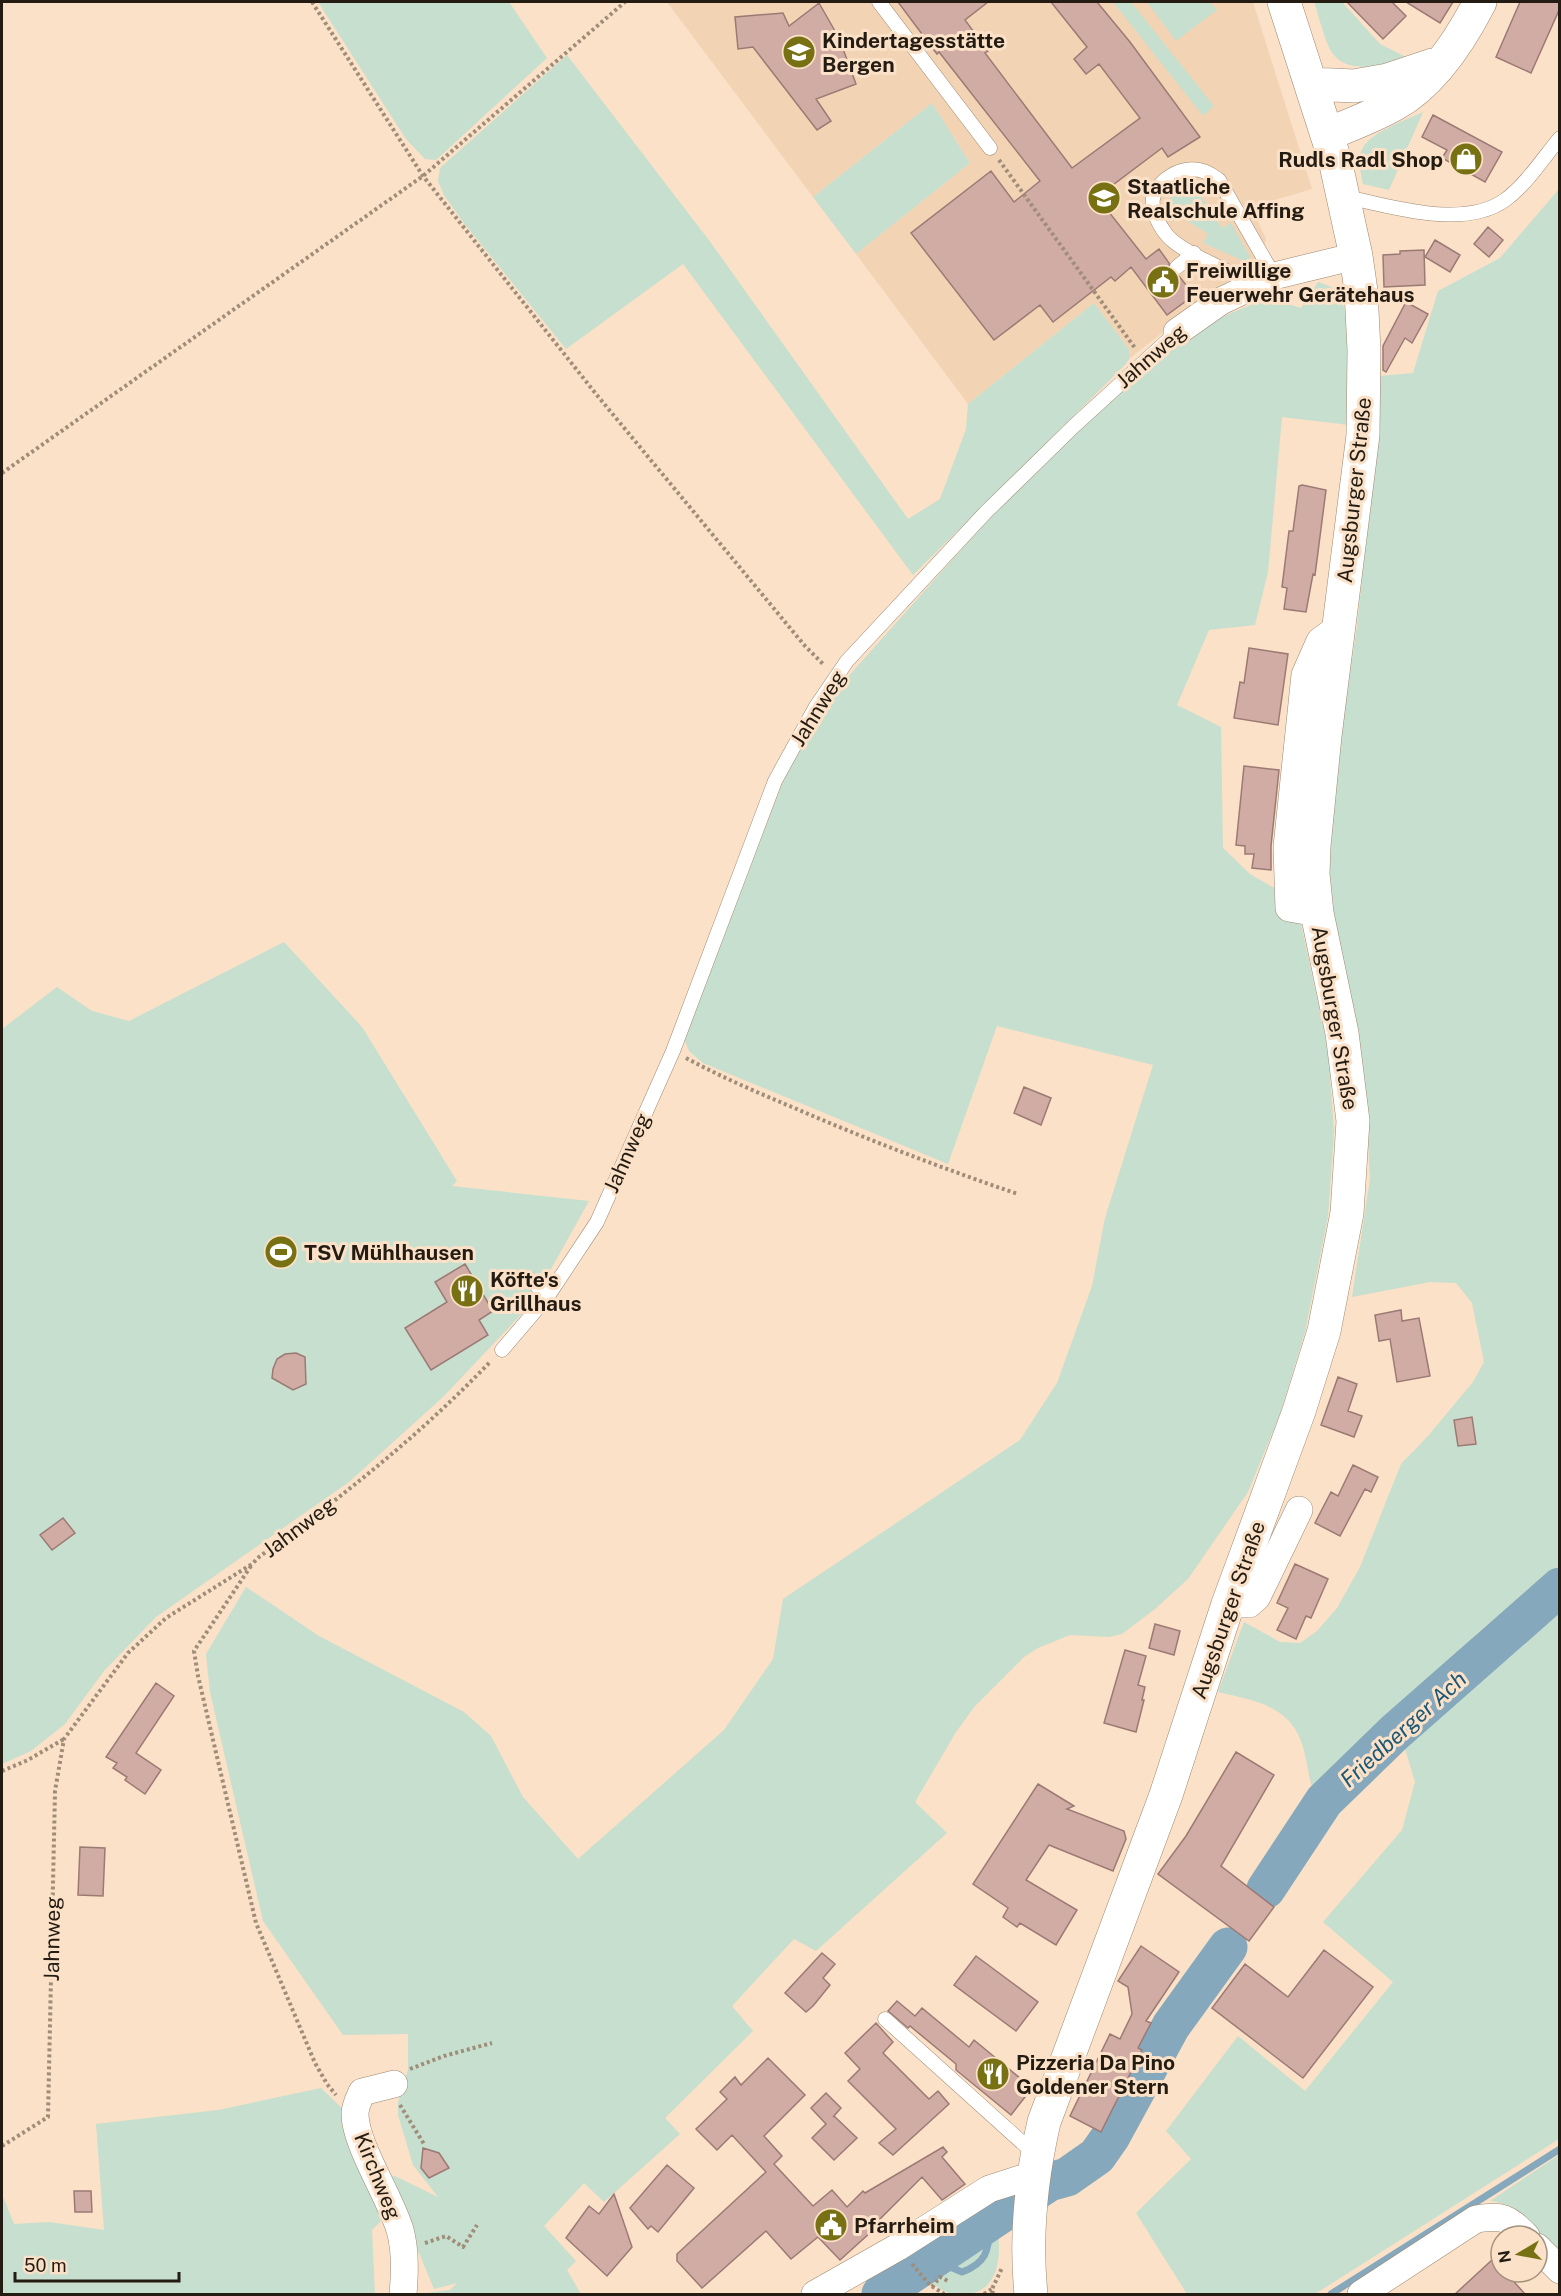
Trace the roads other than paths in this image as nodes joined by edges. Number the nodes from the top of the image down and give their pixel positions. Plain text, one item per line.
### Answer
1 (879, 2) edge
2 (1284, 2) edge
3 (1480, 2) edge
4 (1441, 62) junction
5 (1311, 84) junction
6 (1328, 134) junction
7 (1560, 138) edge
8 (990, 148) road end
9 (1343, 196) junction
10 (1194, 253) junction
11 (1356, 255) junction
12 (1177, 267) dead end
13 (1264, 280) junction
14 (1177, 332) joint
15 (528, 1278) dead end
16 (548, 1296) junction
17 (502, 1350) road end
18 (1299, 1510) dead end
19 (1228, 1604) junction
20 (885, 2019) dead end
21 (394, 2084) road end
22 (1034, 2172) junction
23 (1513, 2224) edge
24 (1549, 2259) edge
25 (1560, 2270) edge
26 (403, 2295) edge
27 (815, 2295) edge
28 (1031, 2295) edge
29 (1361, 2295) edge

1 - 8 lane
2 - 5 main road, Augsburger Straße
3 - 4 main road
4 - 5 main road
4 - 6 main road
5 - 6 main road, Augsburger Straße
6 - 9 main road, Augsburger Straße
7 - 9 lane
9 - 11 main road, Augsburger Straße
10 - 12 lane
10 - 13 lane
10 - 13 lane
11 - 13 street, Jahnweg
11 - 19 main road, Augsburger Straße
13 - 14 street, Jahnweg
14 - 16 lane, Jahnweg
15 - 16 lane
16 - 17 lane, Jahnweg
18 - 19 street
19 - 22 main road, Augsburger Straße
20 - 22 lane
21 - 26 street, Kirchweg
22 - 27 street
22 - 28 main road, Augsburger Straße
23 - 29 street
24 - 25 street

